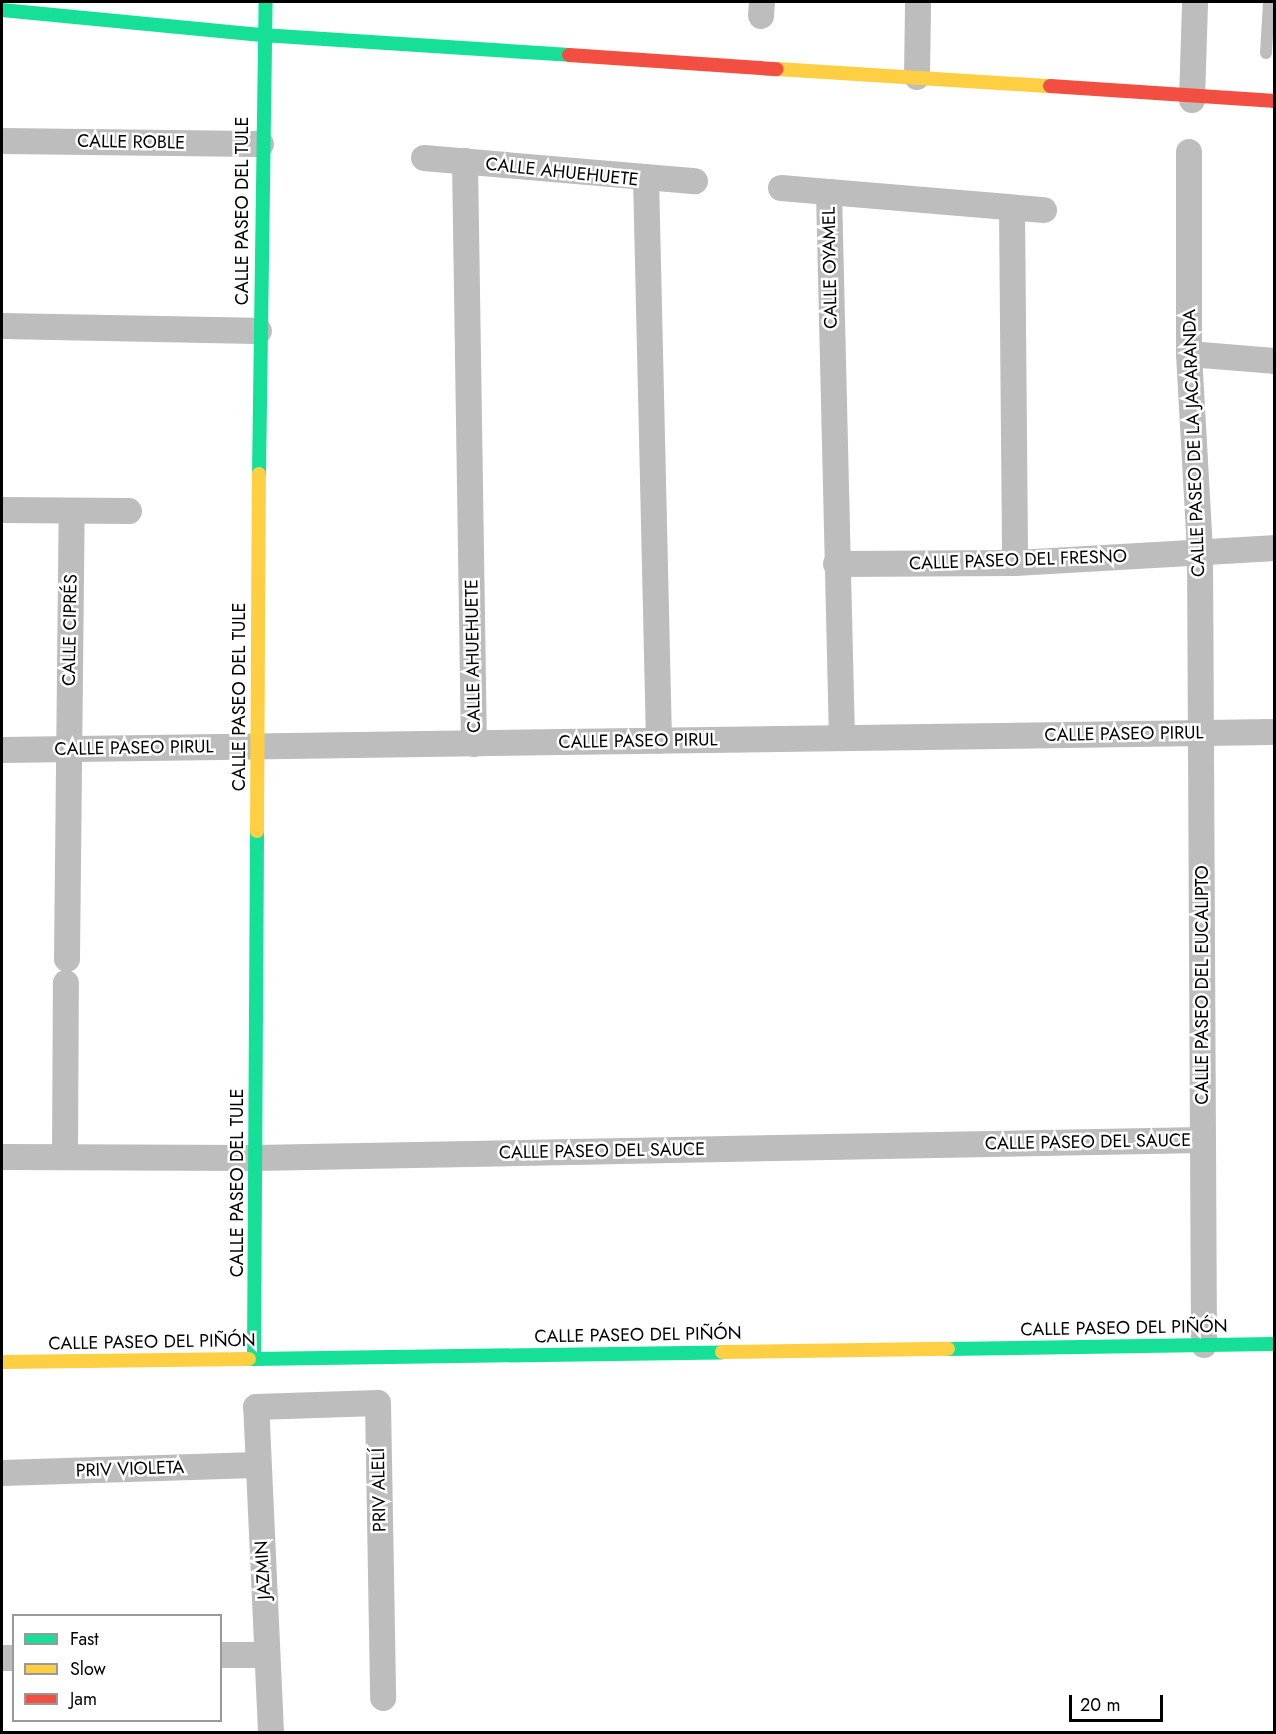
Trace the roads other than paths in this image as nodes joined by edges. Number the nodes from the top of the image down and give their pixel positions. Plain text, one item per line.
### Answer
1 (266, 2) edge
2 (918, 2) edge
3 (1195, 2) edge
4 (1269, 2) edge
5 (2, 10) edge
6 (262, 35) junction
7 (1266, 53) dead end
8 (917, 77) junction
9 (1192, 100) junction
10 (1275, 101) edge
11 (2, 141) edge
12 (261, 144) junction
13 (1189, 152) dead end
14 (424, 158) dead end
15 (465, 161) junction
16 (646, 177) junction
17 (695, 181) dead end
18 (781, 188) dead end
19 (829, 192) junction
20 (1012, 208) junction
21 (1044, 210) dead end
22 (2, 326) edge
23 (260, 331) junction
24 (1189, 354) junction
25 (1275, 361) edge
26 (2, 510) edge
27 (72, 511) junction
28 (129, 511) dead end
29 (1275, 548) edge
30 (1200, 551) junction
31 (1015, 563) junction
32 (836, 564) junction
33 (1275, 732) edge
34 (1200, 733) junction
35 (842, 738) junction
36 (659, 741) junction
37 (474, 744) junction
38 (256, 747) junction
39 (69, 749) junction
40 (2, 750) edge
41 (1203, 1140) junction
42 (66, 1155) junction
43 (2, 1157) edge
44 (255, 1158) junction
45 (1275, 1344) edge
46 (1204, 1345) junction
47 (254, 1359) junction
48 (2, 1362) edge
49 (256, 1407) joint
50 (258, 1465) junction
51 (2, 1473) edge
52 (222, 1655) edge
53 (267, 1655) junction
54 (383, 1698) dead end
55 (271, 1732) edge

1 - 6 street, CALLE PASEO DEL TULE
2 - 8 street
3 - 9 street
4 - 7 lane
5 - 6 street
6 - 8 street
6 - 12 street, CALLE PASEO DEL TULE
8 - 9 street
9 - 10 street
11 - 12 street, CALLE ROBLE
12 - 23 street, CALLE PASEO DEL TULE
13 - 24 street, CALLE PASEO DE LA JACARANDA
14 - 15 street
15 - 16 street, CALLE AHUEHUETE
15 - 37 street, CALLE AHUEHUETE
16 - 17 street
16 - 36 street, CALLE AHUEHUETE
18 - 19 street
19 - 20 street, CALLE OYAMEL
19 - 32 street, CALLE OYAMEL
20 - 21 street, CALLE OYAMEL
20 - 31 street
22 - 23 street
23 - 38 street, CALLE PASEO DEL TULE
24 - 25 street
24 - 30 street, CALLE PASEO DE LA JACARANDA
26 - 27 street
27 - 28 street
27 - 39 street, CALLE CIPRÉS
29 - 30 street, CALLE PASEO DEL FRESNO
30 - 31 street, CALLE PASEO DEL FRESNO
30 - 34 street, CALLE PASEO DE LA JACARANDA
31 - 32 street, CALLE PASEO DEL FRESNO
32 - 35 street, CALLE OYAMEL
33 - 34 street, CALLE PASEO PIRUL
34 - 35 street, CALLE PASEO PIRUL
34 - 41 street, CALLE PASEO DEL EUCALIPTO
35 - 36 street, CALLE PASEO PIRUL
36 - 37 street, CALLE PASEO PIRUL
37 - 38 street, CALLE PASEO PIRUL
38 - 39 street, CALLE PASEO PIRUL
38 - 44 street, CALLE PASEO DEL TULE
39 - 40 street, CALLE PASEO PIRUL
39 - 42 street, CALLE CIPRÉS
41 - 44 street, CALLE PASEO DEL SAUCE
41 - 46 street, CALLE PASEO DEL EUCALIPTO
42 - 43 street, CALLE PASEO DEL SAUCE
42 - 44 street, CALLE PASEO DEL SAUCE
44 - 47 street, CALLE PASEO DEL TULE
45 - 46 street, CALLE PASEO DEL PIÑÓN
46 - 47 street, CALLE PASEO DEL PIÑÓN
47 - 48 street, CALLE PASEO DEL PIÑÓN
49 - 50 street, JAZMIN
49 - 54 street, PRIV ALELÍ
50 - 51 street, PRIV VIOLETA
50 - 53 street, JAZMIN
52 - 53 street
53 - 55 street, JAZMIN

